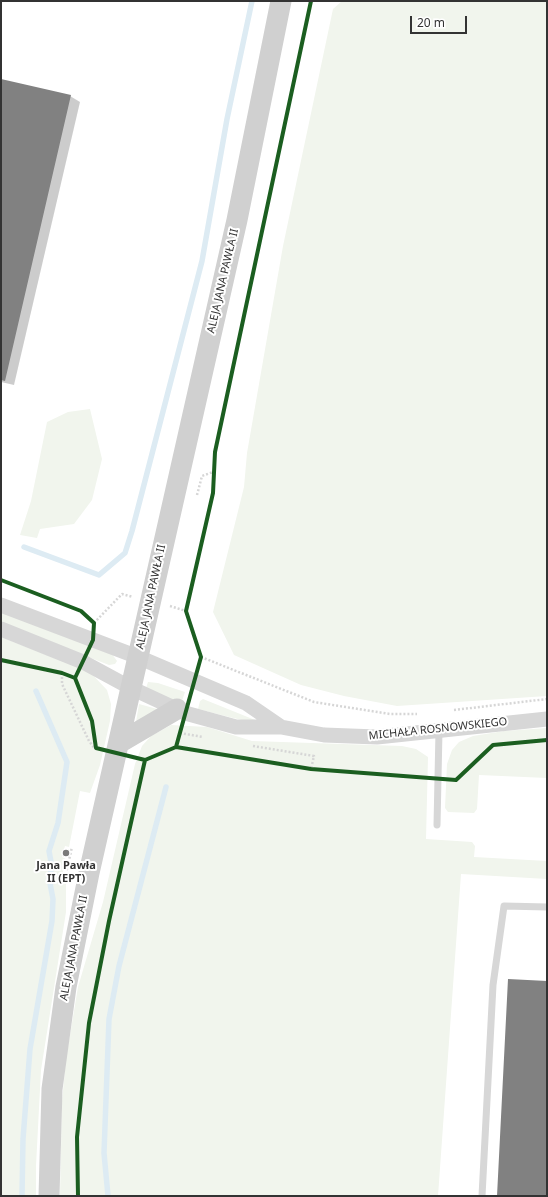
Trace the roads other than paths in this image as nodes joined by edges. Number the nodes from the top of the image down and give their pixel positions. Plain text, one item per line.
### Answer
1 (281, 1) edge
2 (1, 605) edge
3 (1, 629) edge
4 (138, 657) junction
5 (131, 688) junction
6 (178, 709) junction
7 (547, 719) edge
8 (281, 727) junction
9 (439, 731) junction
10 (119, 743) junction
11 (437, 825) dead end
12 (547, 907) edge
13 (49, 1196) edge
14 (482, 1196) edge

1 - 4 street, ALEJA JANA PAWŁA II
2 - 4 street, MICHAŁA ROSNOWSKIEGO
3 - 5 street, MICHAŁA ROSNOWSKIEGO
4 - 5 street, ALEJA JANA PAWŁA II
4 - 8 street, MICHAŁA ROSNOWSKIEGO
5 - 6 street, MICHAŁA ROSNOWSKIEGO
5 - 10 street, ALEJA JANA PAWŁA II
6 - 8 street, MICHAŁA ROSNOWSKIEGO
6 - 10 street
7 - 9 street, MICHAŁA ROSNOWSKIEGO
8 - 9 street, MICHAŁA ROSNOWSKIEGO
9 - 11 lane
10 - 13 street, ALEJA JANA PAWŁA II
12 - 14 lane

